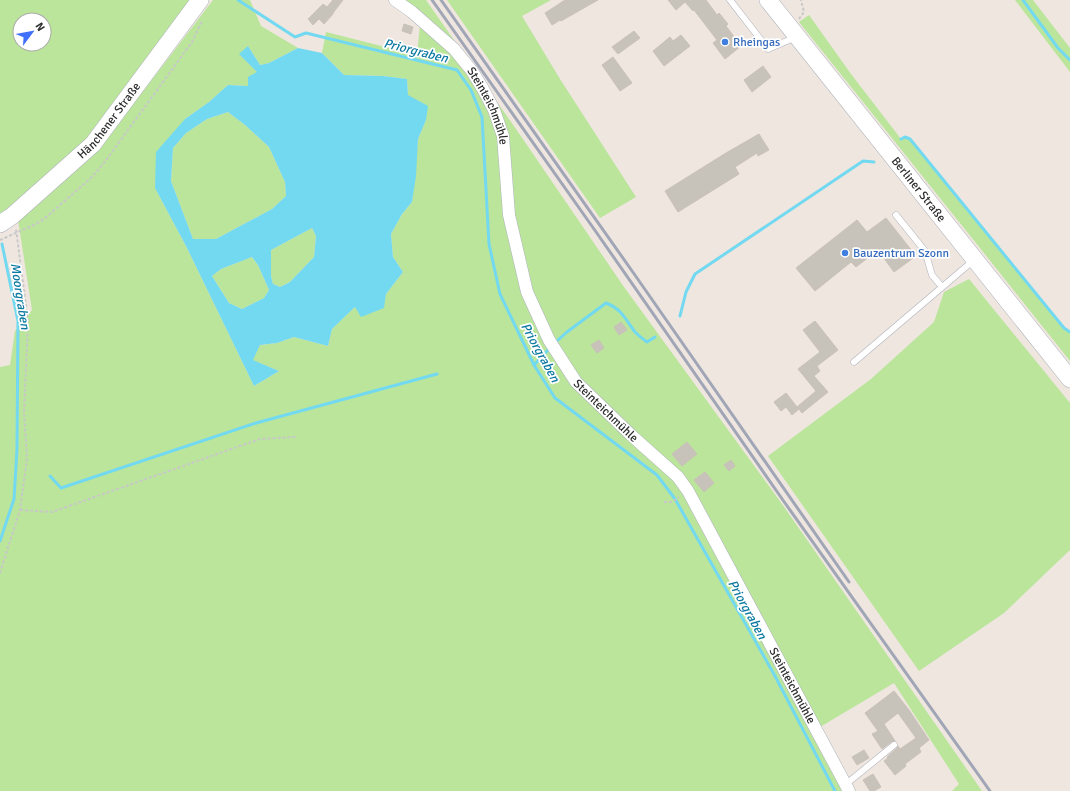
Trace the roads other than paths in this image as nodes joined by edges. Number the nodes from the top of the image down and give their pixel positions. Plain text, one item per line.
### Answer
1 (395, 0) edge
2 (730, 0) edge
3 (768, 0) edge
4 (202, 8) edge
5 (794, 33) junction
6 (896, 215) dead end
7 (0, 224) edge
8 (975, 259) junction
9 (942, 287) junction
10 (854, 362) dead end
11 (1070, 379) edge
12 (894, 745) dead end
13 (847, 788) edge

1 - 13 street, Steinteichmühle
2 - 5 lane
3 - 5 main road, Berliner Straße
4 - 7 main road, Hänchener Straße
5 - 8 main road, Berliner Straße
6 - 9 lane
8 - 9 lane
8 - 11 main road, Berliner Straße
9 - 10 lane
12 - 13 lane

